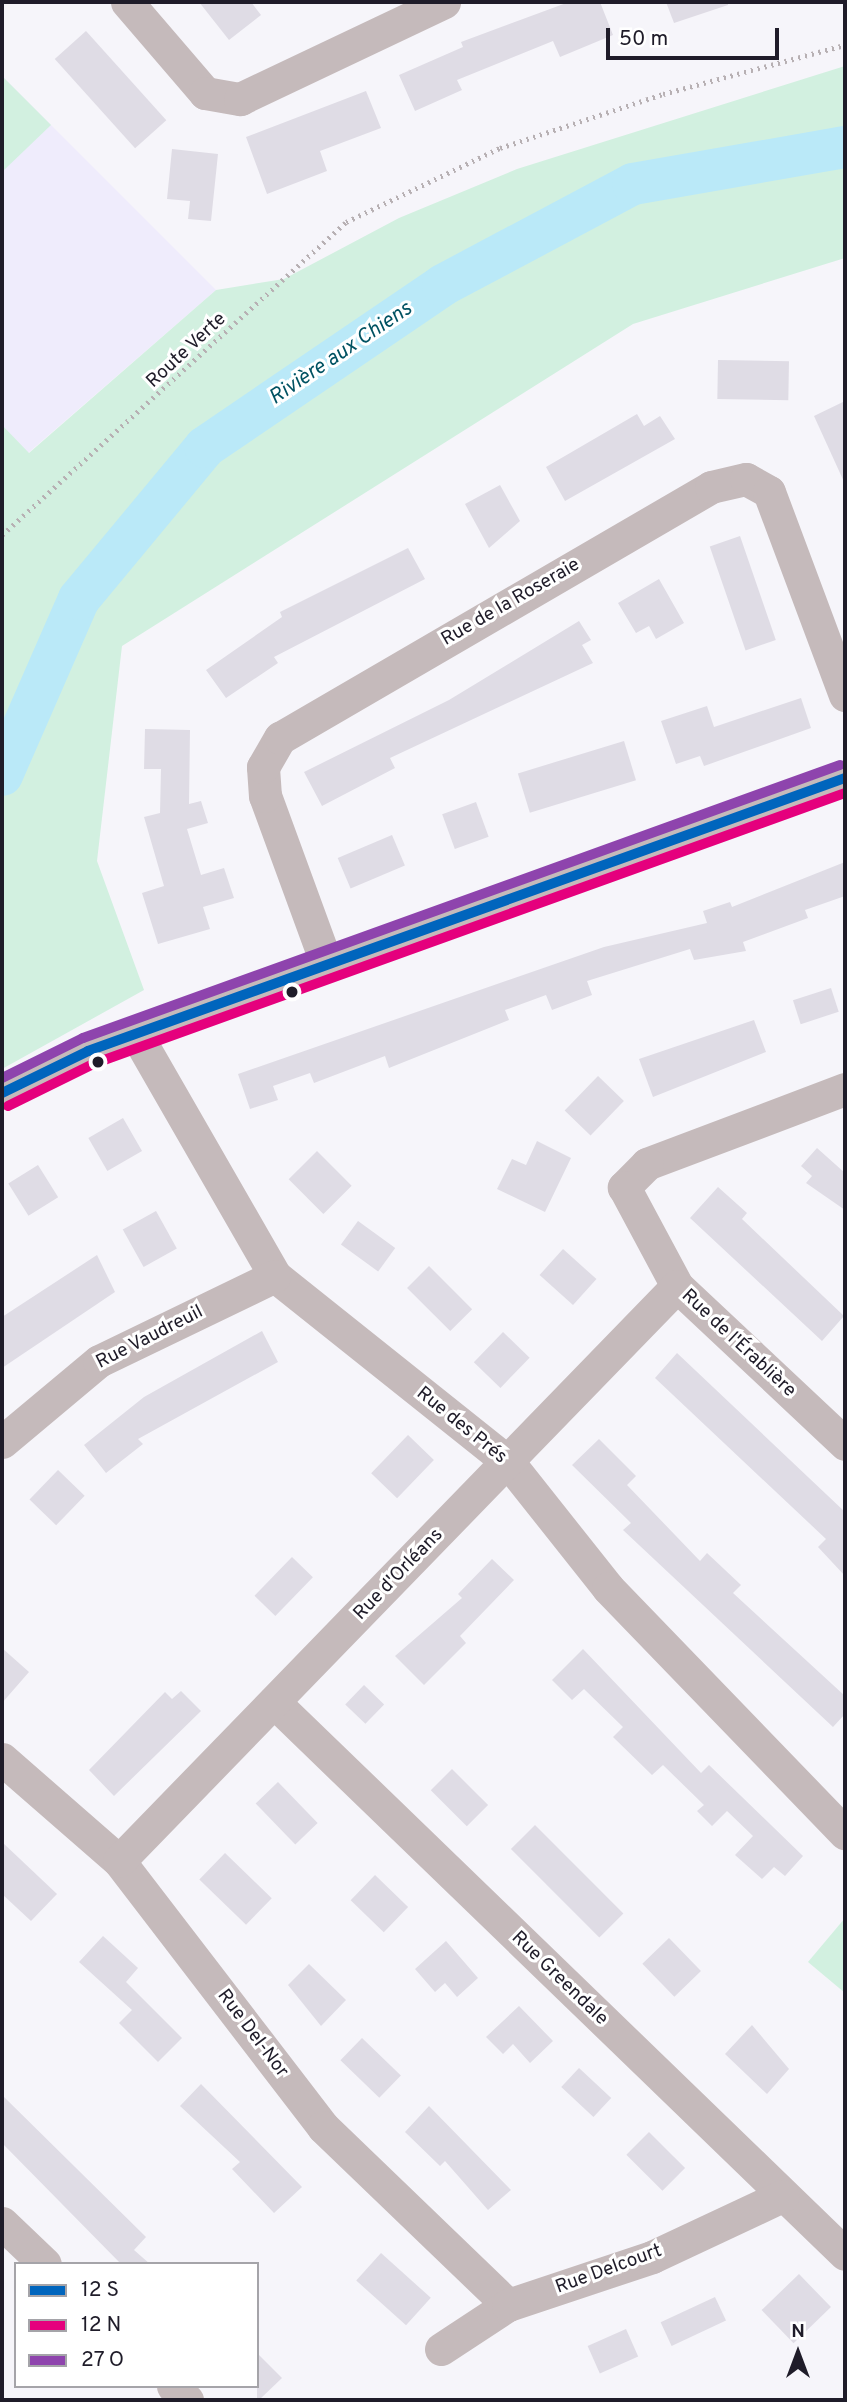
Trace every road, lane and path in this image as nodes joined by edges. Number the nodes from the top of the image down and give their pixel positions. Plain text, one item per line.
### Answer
1 (127, 2) edge
2 (444, 2) edge
3 (845, 45) edge
4 (2, 536) edge
5 (845, 695) edge
6 (845, 778) edge
7 (327, 965) junction
8 (136, 1034) junction
9 (845, 1089) edge
10 (2, 1093) edge
11 (275, 1276) junction
12 (677, 1286) junction
13 (2, 1442) edge
14 (845, 1444) edge
15 (509, 1463) junction
16 (274, 1702) junction
17 (2, 1759) edge
18 (845, 1833) edge
19 (119, 1861) junction
20 (782, 2196) junction
21 (2, 2223) edge
22 (845, 2255) edge
23 (43, 2262) edge
24 (508, 2305) junction
25 (441, 2349) dead end

1 - 2 street
3 - 4 path, Route Verte
5 - 7 street, Rue de la Roseraie
6 - 7 street
7 - 8 street
8 - 10 street
8 - 11 street, Rue des Prés
9 - 12 street, Rue de l'Érablière
11 - 13 street, Rue Vaudreuil
11 - 15 street, Rue des Prés
12 - 14 street, Rue de l'Érablière
12 - 15 street, Rue d'Orléans
15 - 16 street, Rue d'Orléans
15 - 18 street, Rue des Prés
16 - 19 street, Rue d'Orléans
16 - 20 street, Rue Greendale
17 - 19 street, Rue Del-Nor
19 - 24 street, Rue Del-Nor
20 - 22 street, Rue Greendale
20 - 24 street, Rue Delcourt
21 - 23 street
24 - 25 street, Rue Delcourt

